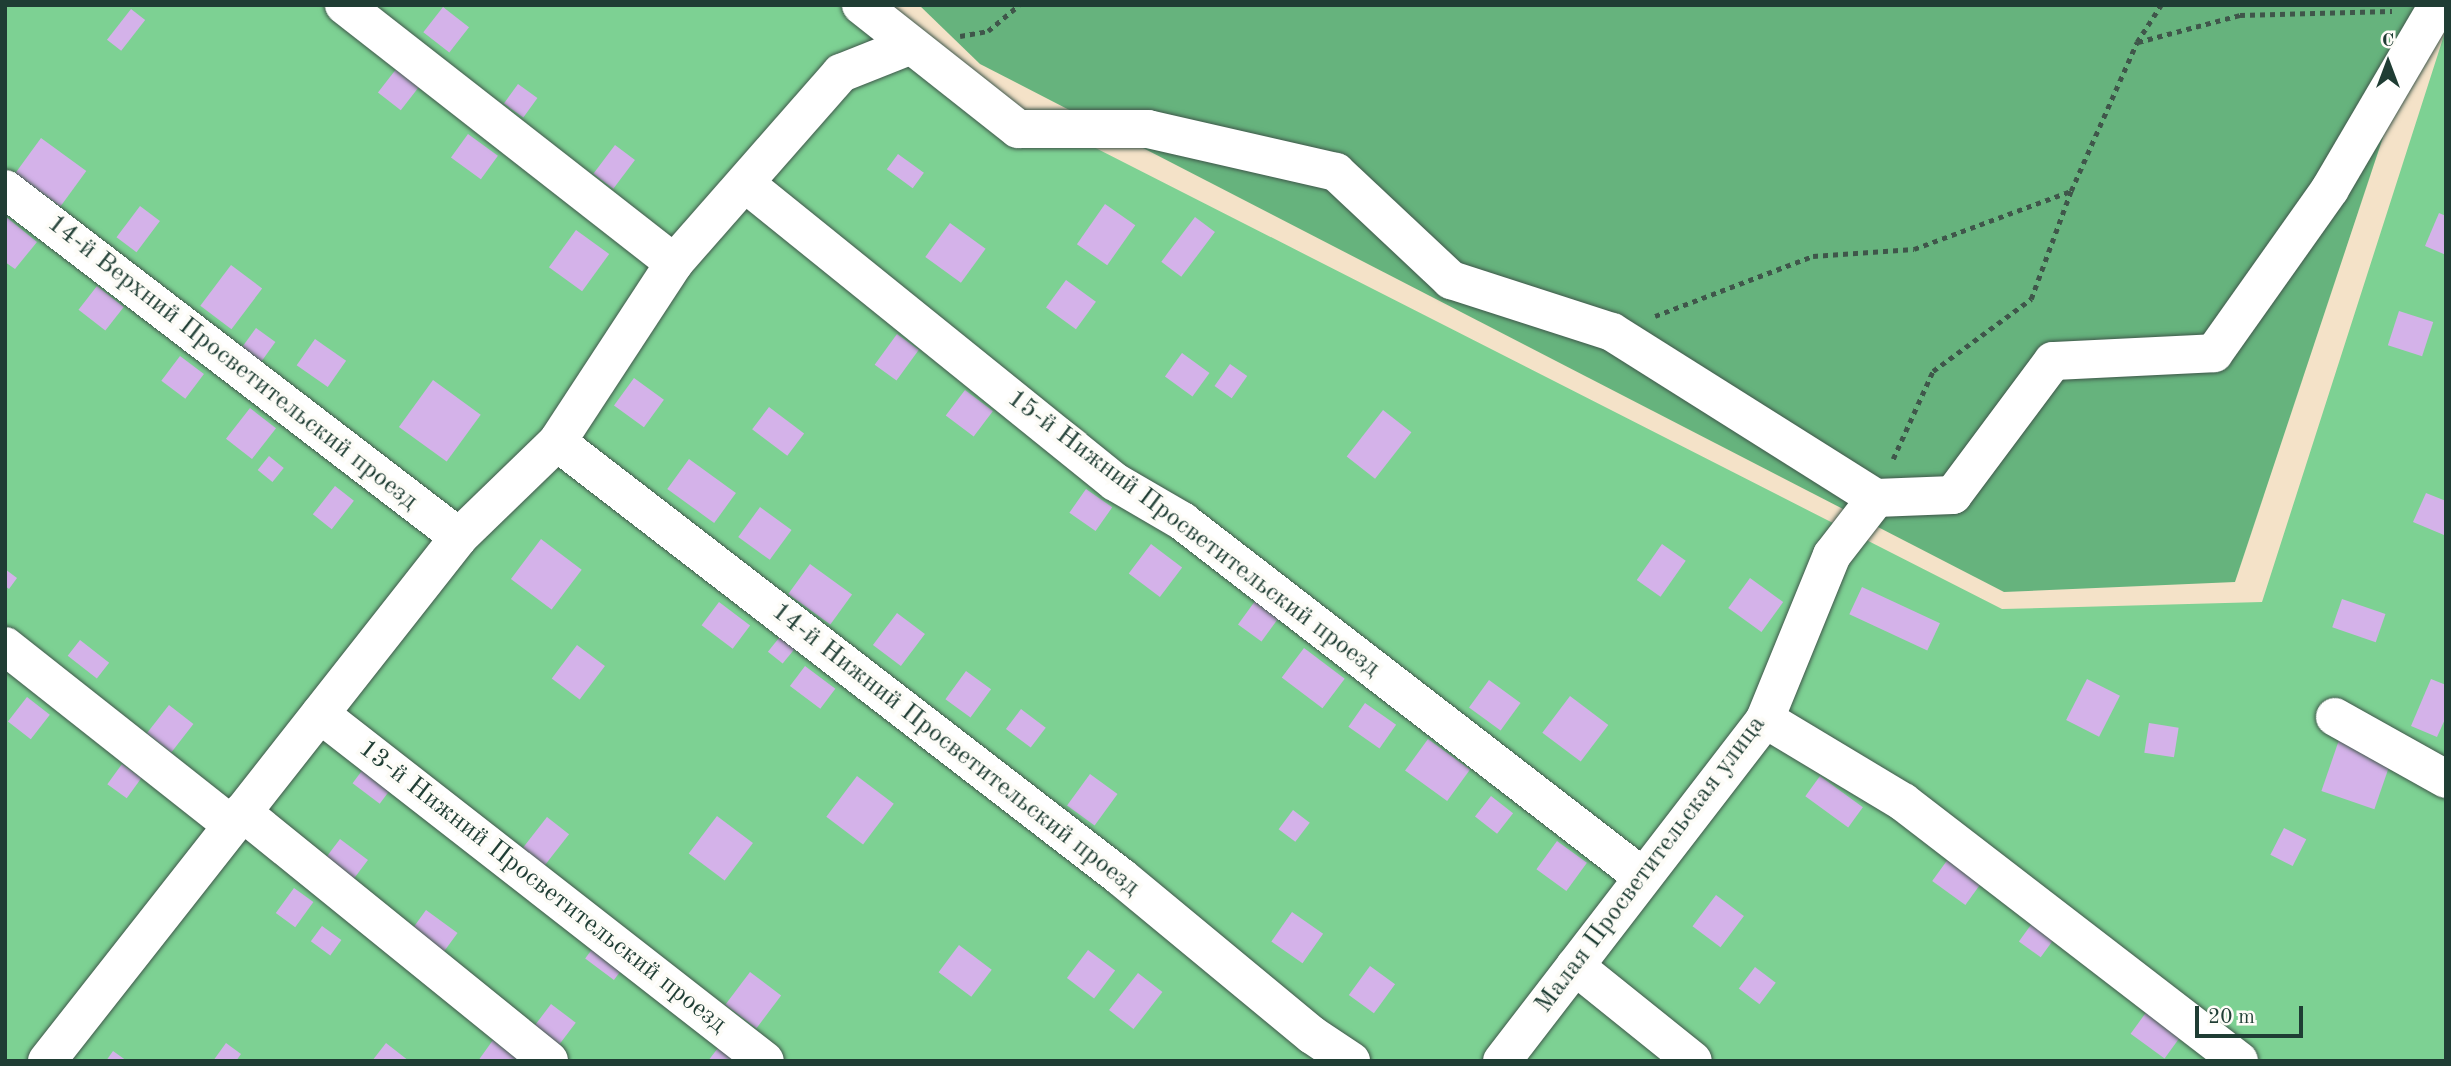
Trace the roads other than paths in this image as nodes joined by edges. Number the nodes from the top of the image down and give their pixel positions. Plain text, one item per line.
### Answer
1 (344, 5) edge
2 (864, 7) edge
3 (2435, 8) edge
4 (909, 46) junction
5 (747, 184) junction
6 (5, 188) edge
7 (674, 263) junction
8 (557, 442) junction
9 (1876, 498) junction
10 (459, 537) junction
11 (5, 646) edge
12 (320, 714) junction
13 (2335, 717) dead end
14 (1765, 719) junction
15 (2446, 779) edge
16 (237, 818) junction
17 (1643, 877) junction
18 (1575, 966) junction
19 (47, 1061) edge
20 (549, 1061) edge
21 (765, 1061) edge
22 (1351, 1061) edge
23 (1502, 1061) edge
24 (1693, 1061) edge
25 (2239, 1061) edge

1 - 7 lane
2 - 4 lane
3 - 9 lane
4 - 5 lane
4 - 9 lane
5 - 7 lane
5 - 17 lane, 15-й Нижний Просветительский проезд
6 - 10 lane, 14-й Верхний Просветительский проезд
7 - 8 lane
8 - 10 lane
8 - 22 lane, 14-й Нижний Просветительский проезд
9 - 14 lane, Малая Просветительская улица
10 - 12 lane
11 - 16 lane
12 - 16 lane
12 - 21 lane, 13-й Нижний Просветительский проезд
13 - 15 lane
14 - 17 lane, Малая Просветительская улица
14 - 25 lane
16 - 19 lane
16 - 20 lane
17 - 18 lane, Малая Просветительская улица
18 - 23 lane, Малая Просветительская улица
18 - 24 lane

